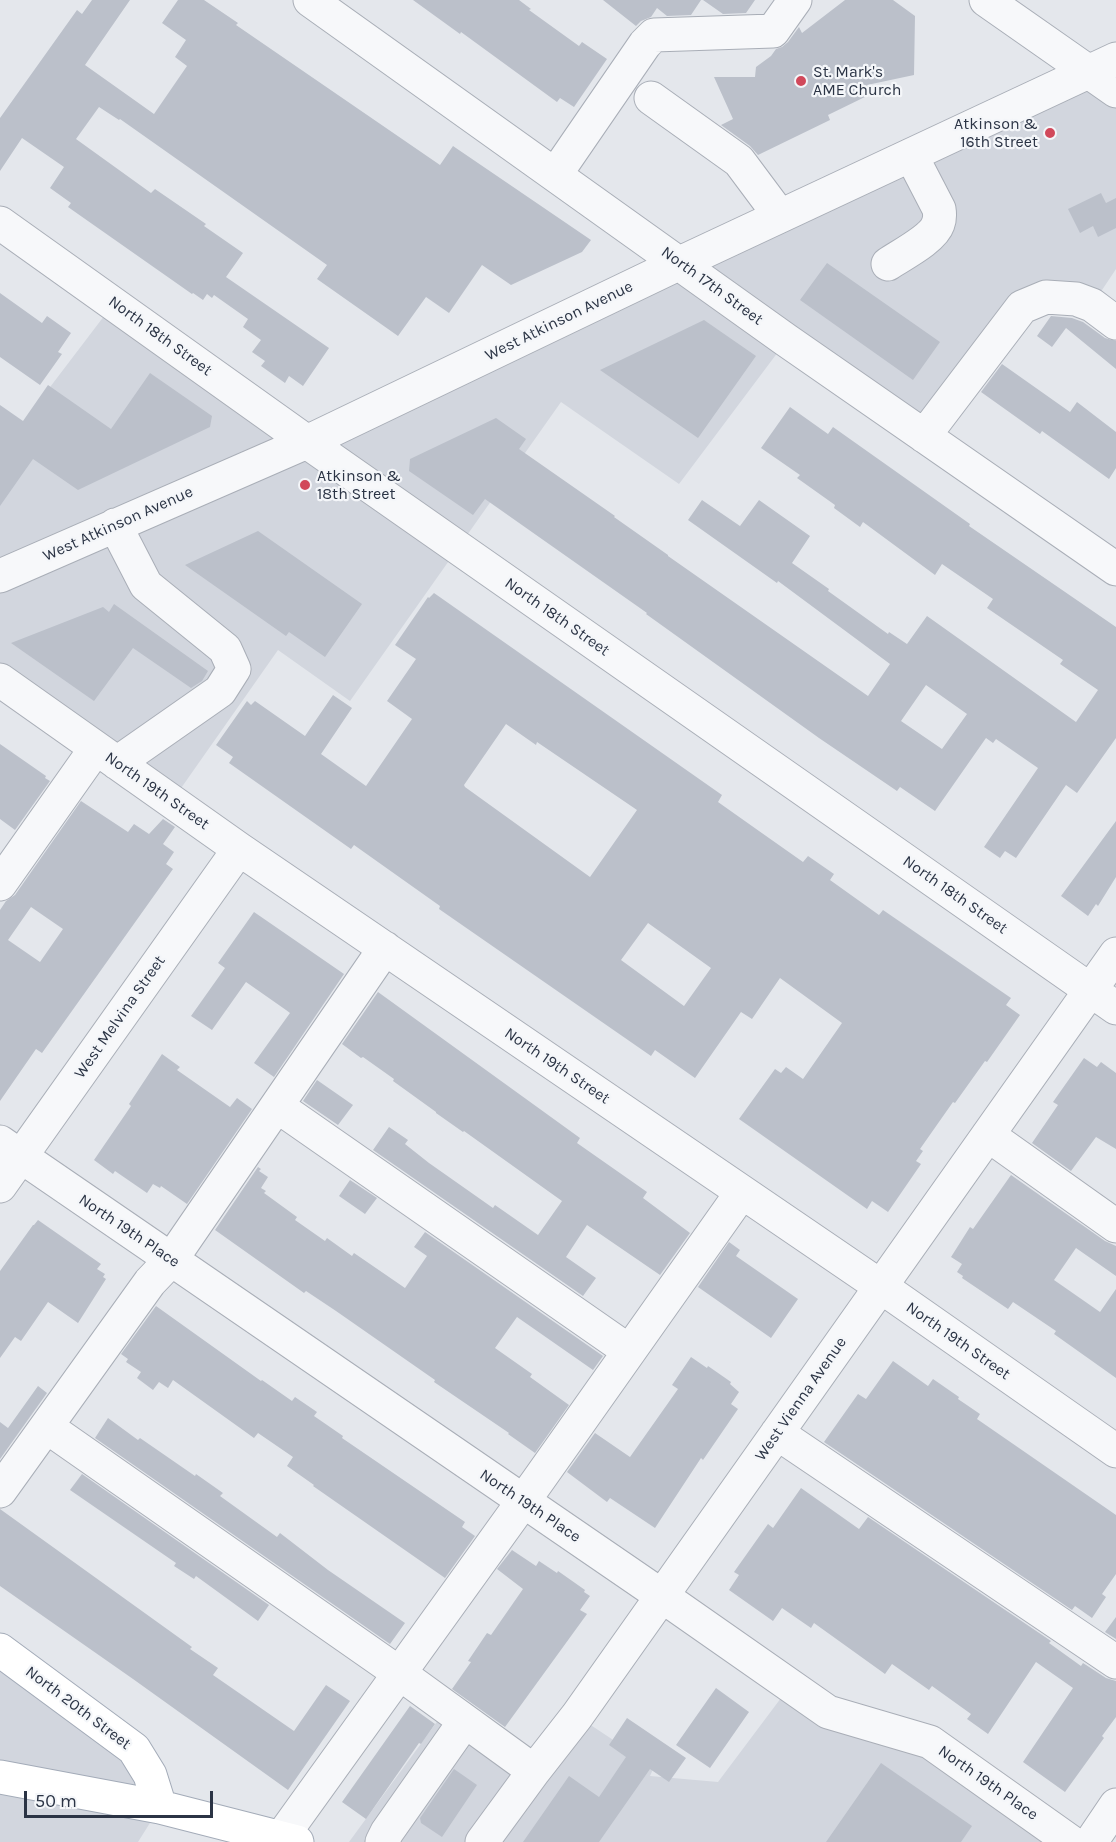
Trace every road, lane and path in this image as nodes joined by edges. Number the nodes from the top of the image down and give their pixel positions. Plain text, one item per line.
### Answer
1 (310, 0) edge
2 (795, 0) edge
3 (986, 0) edge
4 (1103, 65) edge
5 (1116, 91) edge
6 (651, 98) dead end
7 (911, 155) junction
8 (555, 175) junction
9 (780, 216) junction
10 (0, 223) edge
11 (680, 263) junction
12 (888, 264) dead end
13 (1116, 323) edge
14 (924, 436) junction
15 (307, 442) junction
16 (116, 525) junction
17 (1116, 569) edge
18 (0, 576) edge
19 (0, 680) edge
20 (107, 755) junction
21 (239, 849) junction
22 (0, 884) edge
23 (386, 948) junction
24 (1116, 954) edge
25 (1103, 999) edge
26 (277, 1106) junction
27 (988, 1135) junction
28 (11, 1149) edge
29 (0, 1186) edge
30 (741, 1192) junction
31 (1116, 1227) edge
32 (171, 1260) junction
33 (880, 1286) junction
34 (629, 1351) junction
35 (47, 1427) junction
36 (777, 1433) junction
37 (1116, 1450) edge
38 (0, 1491) edge
39 (523, 1501) junction
40 (662, 1596) junction
41 (2, 1656) edge
42 (1116, 1662) edge
43 (399, 1673) junction
44 (465, 1721) junction
45 (534, 1771) junction
46 (0, 1777) edge
47 (1116, 1805) edge
48 (160, 1807) junction
49 (289, 1840) edge
50 (382, 1842) edge
51 (482, 1842) edge
52 (1071, 1842) edge
53 (1091, 1842) edge

1 - 8 street, North 17th Street
2 - 8 street
3 - 4 street
4 - 5 street
4 - 7 street, West Atkinson Avenue
6 - 9 street
7 - 9 street, West Atkinson Avenue
7 - 12 street
8 - 11 street, North 17th Street
9 - 11 street, West Atkinson Avenue
10 - 15 street, North 18th Street
11 - 14 street, North 17th Street
11 - 15 street, West Atkinson Avenue
13 - 14 street
14 - 17 street, North 17th Street
15 - 16 street, West Atkinson Avenue
15 - 25 street, North 18th Street
16 - 18 street, West Atkinson Avenue
16 - 20 street
19 - 20 street, North 19th Street
20 - 21 street, North 19th Street
20 - 22 street
21 - 23 street, North 19th Street
21 - 28 street, West Melvina Street
23 - 26 street
23 - 30 street, North 19th Street
24 - 25 street, West Vienna Avenue
25 - 27 street, West Vienna Avenue
26 - 32 street
26 - 34 street
27 - 31 street
27 - 33 street, West Vienna Avenue
28 - 29 street, West Melvina Street
28 - 32 street, North 19th Place
30 - 33 street, North 19th Street
30 - 34 street
32 - 35 street
32 - 39 street, North 19th Place
33 - 36 street, West Vienna Avenue
33 - 37 street, North 19th Street
34 - 39 street
35 - 38 street
35 - 43 street
36 - 40 street, West Vienna Avenue
36 - 42 street
39 - 40 street, North 19th Place
39 - 43 street
40 - 45 street, West Vienna Avenue
40 - 52 street, North 19th Place
41 - 48 main road, North 20th Street
43 - 44 street
43 - 49 street
44 - 45 street
44 - 50 street
45 - 51 street, West Vienna Avenue
46 - 48 main road
47 - 53 street
48 - 49 main road

